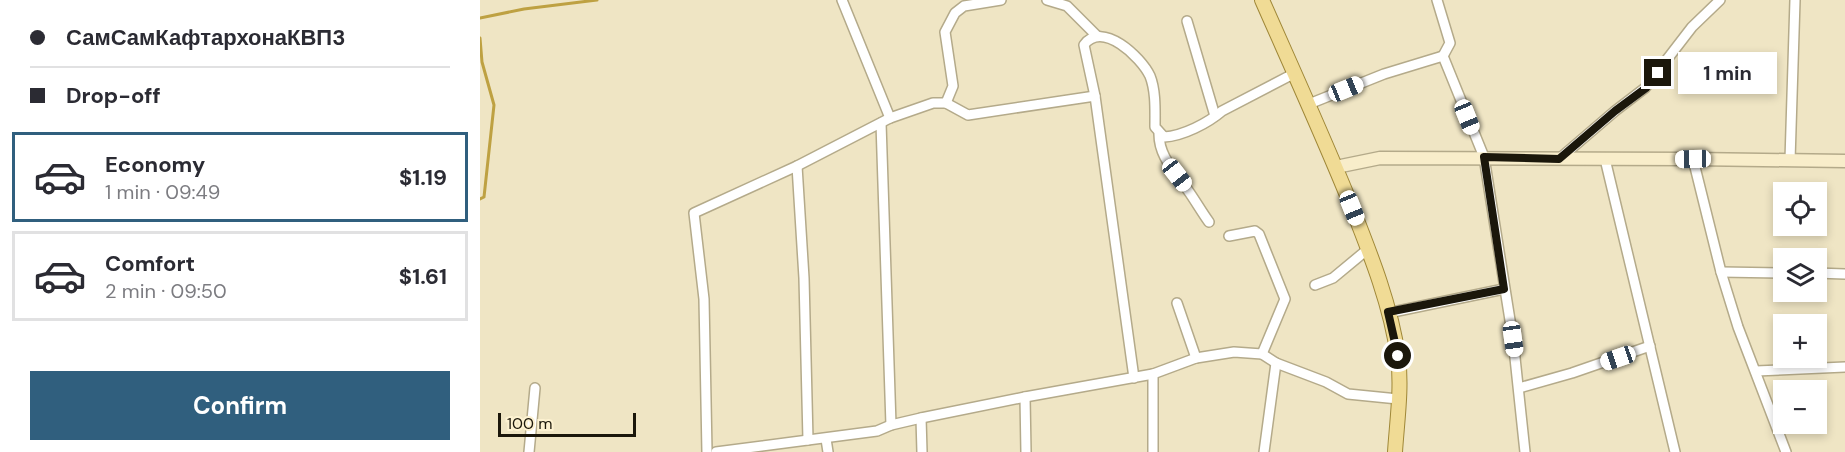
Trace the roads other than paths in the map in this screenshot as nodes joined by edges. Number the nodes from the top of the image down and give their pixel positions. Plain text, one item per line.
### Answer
1 (842, 0) edge
2 (1001, 0) edge
3 (1047, 0) edge
4 (1262, 0) edge
5 (1437, 0) edge
6 (1720, 0) edge
7 (1795, 0) edge
8 (964, 3) edge
9 (1187, 21) dead end
10 (1097, 36) junction
11 (1443, 56) junction
12 (1295, 73) junction
13 (1095, 96) junction
14 (946, 103) junction
15 (1309, 104) junction
16 (1215, 116) junction
17 (890, 118) junction
18 (881, 123) junction
19 (1159, 134) junction
20 (1484, 157) junction
21 (1559, 159) junction
22 (1605, 159) junction
23 (1693, 159) junction
24 (1790, 160) junction
25 (1845, 161) edge
26 (797, 166) junction
27 (1336, 167) junction
28 (1209, 222) dead end
29 (1229, 236) dead end
30 (1368, 249) junction
31 (1721, 272) junction
32 (1773, 273) edge
33 (1827, 273) edge
34 (1845, 274) edge
35 (1315, 285) dead end
36 (1504, 289) junction
37 (1177, 303) dead end
38 (1388, 312) junction
39 (1650, 346) junction
40 (1262, 354) junction
41 (1196, 358) junction
42 (1276, 363) junction
43 (1845, 367) edge
44 (1756, 371) junction
45 (1154, 375) junction
46 (1134, 378) junction
47 (535, 388) dead end
48 (1520, 388) junction
49 (1025, 397) junction
50 (1398, 399) junction
51 (921, 418) junction
52 (891, 425) junction
53 (826, 439) junction
54 (808, 440) junction
55 (529, 452) edge
56 (707, 452) edge
57 (717, 452) edge
58 (828, 452) edge
59 (922, 452) edge
60 (1026, 452) edge
61 (1153, 452) edge
62 (1264, 452) edge
63 (1395, 452) edge
64 (1525, 452) edge
65 (1676, 452) edge
66 (1786, 452) edge

1 - 17 street
2 - 8 street
3 - 10 street
4 - 12 main road
5 - 11 street
6 - 21 street
7 - 24 street
8 - 14 street
9 - 16 street
10 - 13 street
10 - 19 street
11 - 15 street
11 - 20 street
12 - 15 main road
12 - 16 street
13 - 14 street
13 - 46 street
14 - 17 street
15 - 27 main road
16 - 19 street
17 - 18 street
18 - 26 street
18 - 52 street
19 - 28 street
20 - 21 main road
20 - 27 main road
20 - 36 street
21 - 22 main road
22 - 23 main road
22 - 39 street
23 - 24 main road
23 - 31 street
24 - 25 main road
26 - 54 street
26 - 56 street
27 - 30 main road
29 - 40 street
30 - 35 street
30 - 38 main road
31 - 32 street
31 - 44 street
33 - 34 street
36 - 38 street
36 - 48 street
37 - 41 street
38 - 50 main road
39 - 48 street
39 - 65 street
40 - 41 street
40 - 42 street
41 - 45 street
42 - 50 street
42 - 62 street
43 - 44 street
44 - 66 street
45 - 46 street
45 - 61 street
46 - 49 street
47 - 55 street
48 - 64 street
49 - 51 street
49 - 60 street
50 - 63 main road
51 - 52 street
51 - 59 street
52 - 53 street
53 - 54 street
53 - 58 street
54 - 57 street

